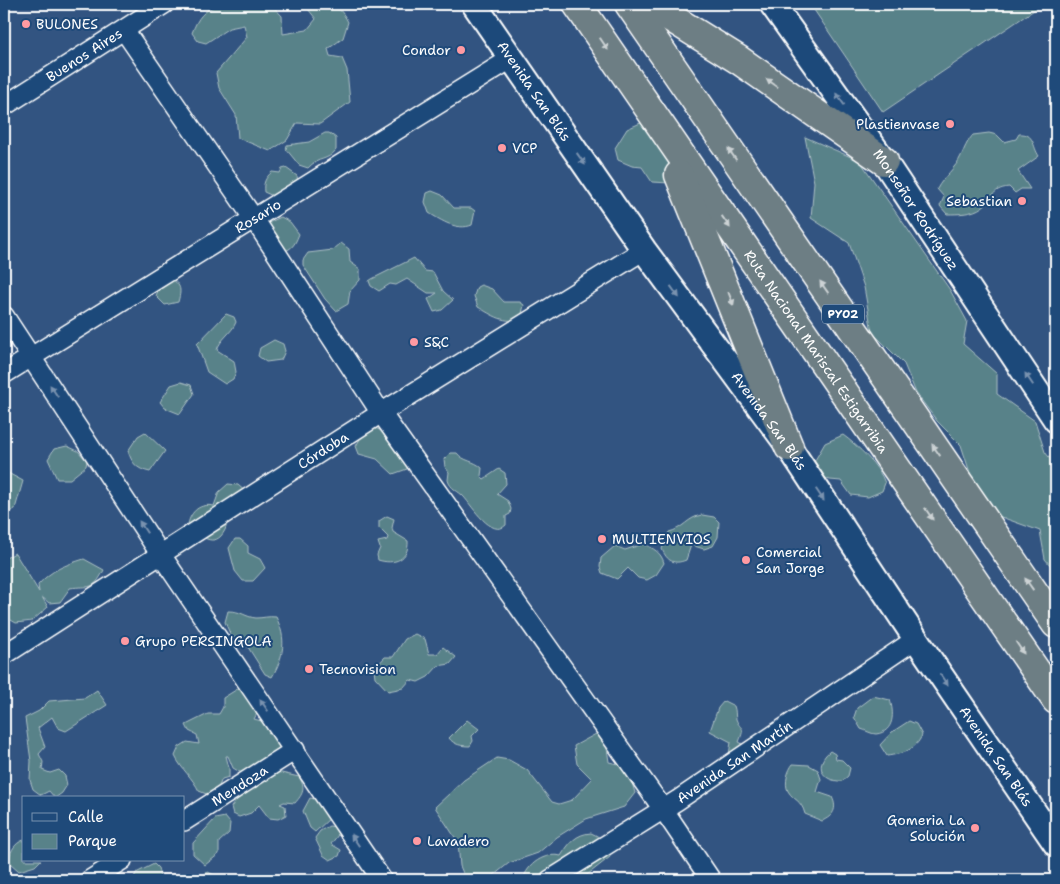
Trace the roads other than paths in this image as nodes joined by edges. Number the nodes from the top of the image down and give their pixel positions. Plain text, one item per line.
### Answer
1 (164, 4) edge
2 (474, 4) edge
3 (577, 4) edge
4 (629, 4) edge
5 (649, 4) edge
6 (772, 4) edge
7 (124, 30) junction
8 (512, 58) junction
9 (4, 106) edge
10 (659, 125) junction
11 (884, 161) junction
12 (254, 219) junction
13 (644, 250) junction
14 (4, 316) edge
15 (31, 356) junction
16 (4, 374) edge
17 (381, 413) junction
18 (1056, 420) edge
19 (789, 447) junction
20 (162, 555) junction
21 (1056, 624) edge
22 (916, 639) junction
23 (4, 655) edge
24 (1056, 700) edge
25 (295, 750) junction
26 (663, 809) junction
27 (185, 820) edge
28 (1056, 844) edge
29 (119, 862) edge
30 (90, 880) edge
31 (382, 880) edge
32 (550, 880) edge
33 (711, 880) edge

1 - 7 street, Buenos Aires
2 - 8 street, Avenida San Blás
3 -> 10 highway, Ruta Nacional Mariscal Estigarribia / PY02
21 -> 4 highway, PY02
11 -> 5 highway
11 -> 6 street, Monseñor Rodríguez
7 - 9 street, Buenos Aires
7 - 12 street
8 - 12 street, Rosario
8 -> 13 street, Avenida San Blás
10 -> 19 highway
10 -> 24 highway, Ruta Nacional Mariscal Estigarribia / PY02
18 -> 11 street, Monseñor Rodríguez
12 - 15 street, Rosario
12 - 17 street
13 - 17 street, Córdoba
13 -> 19 street, Avenida San Blás
14 - 15 street
15 - 16 street, Rosario
20 -> 15 street
17 - 20 street, Córdoba
17 - 26 street
19 -> 22 street, Avenida San Blás
20 - 23 street, Córdoba
25 -> 20 street
22 - 26 street, Avenida San Martín
22 -> 28 street, Avenida San Blás
25 - 27 street, Mendoza
31 -> 25 street
26 - 32 street, Avenida San Martín
26 - 33 street
29 - 30 street

